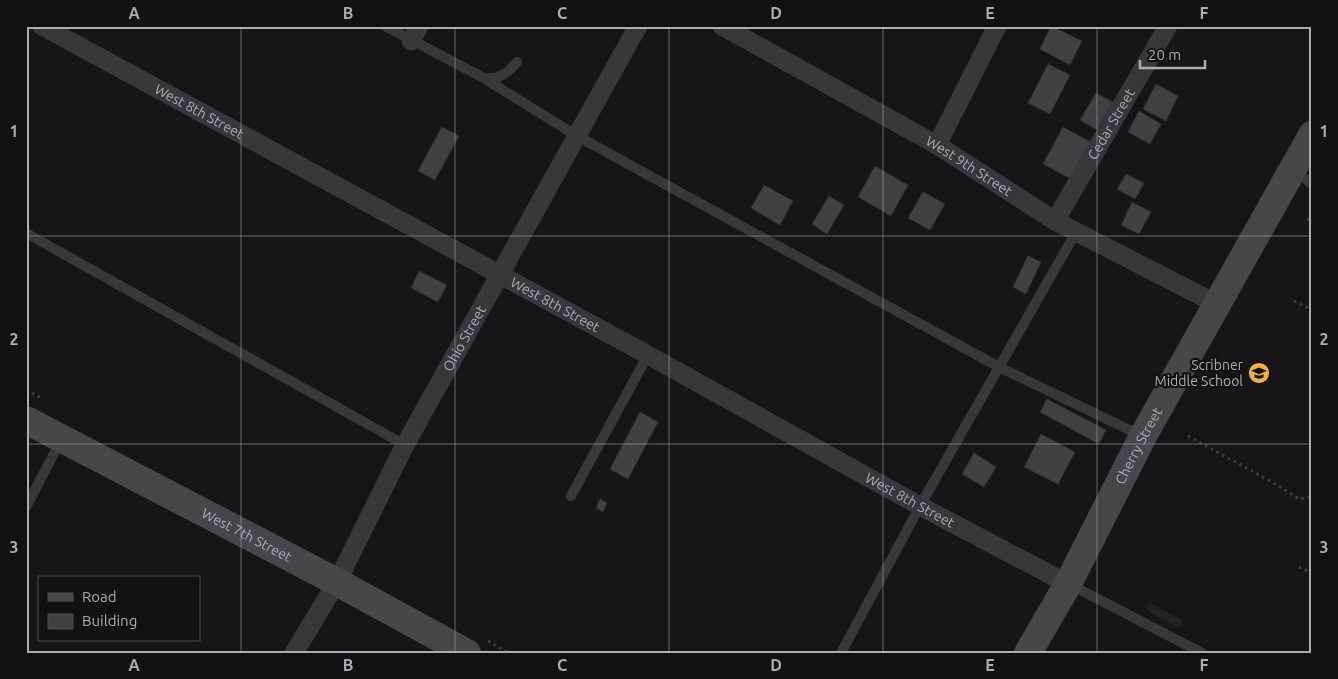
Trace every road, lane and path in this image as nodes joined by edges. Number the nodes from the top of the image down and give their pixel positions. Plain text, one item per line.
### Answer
1 (42, 26) edge
2 (385, 26) edge
3 (638, 26) edge
4 (722, 26) edge
5 (997, 26) edge
6 (1168, 26) edge
7 (415, 34) edge
8 (517, 62) dead end
9 (482, 77) junction
10 (1312, 135) edge
11 (577, 136) junction
12 (937, 145) junction
13 (1302, 177) edge
14 (1306, 219) dead end
15 (1055, 221) junction
16 (1312, 222) edge
17 (1076, 232) junction
18 (26, 233) edge
19 (500, 274) junction
20 (1294, 301) dead end
21 (1217, 304) junction
22 (1312, 310) edge
23 (648, 355) junction
24 (1000, 367) junction
25 (26, 420) edge
26 (1143, 436) junction
27 (1188, 436) dead end
28 (62, 439) junction
29 (406, 445) junction
30 (570, 496) dead end
31 (1312, 497) edge
32 (920, 506) junction
33 (26, 507) edge
34 (1299, 567) dead end
35 (1312, 574) edge
36 (337, 582) junction
37 (1068, 584) junction
38 (294, 653) edge
39 (467, 653) edge
40 (841, 653) edge
41 (1028, 653) edge
42 (1202, 653) edge

1 - 19 street, West 8th Street
2 - 7 lane
3 - 11 street, Ohio Street
4 - 12 street, West 9th Street
5 - 12 street
6 - 15 street, Cedar Street
7 - 9 lane
8 - 9 lane
9 - 11 lane
10 - 13 street, Cherry Street
11 - 19 street, Ohio Street
11 - 24 lane
12 - 15 street, West 9th Street
13 - 21 street, Cherry Street
14 - 16 path
15 - 17 street, West 9th Street
17 - 21 street, West 9th Street
17 - 24 lane
18 - 29 lane
19 - 23 street, West 8th Street
19 - 29 street, Ohio Street
20 - 22 path
21 - 26 street, Cherry Street
23 - 30 lane
23 - 32 street, West 8th Street
24 - 26 lane
24 - 32 lane
25 - 28 street, West 7th Street
26 - 37 street, Cherry Street
27 - 31 path
28 - 33 lane
28 - 36 street, West 7th Street
29 - 36 street, Ohio Street
32 - 37 street, West 8th Street
32 - 40 lane
34 - 35 path
36 - 38 street, Ohio Street
36 - 39 street, West 7th Street
37 - 41 street, Cherry Street
37 - 42 lane

